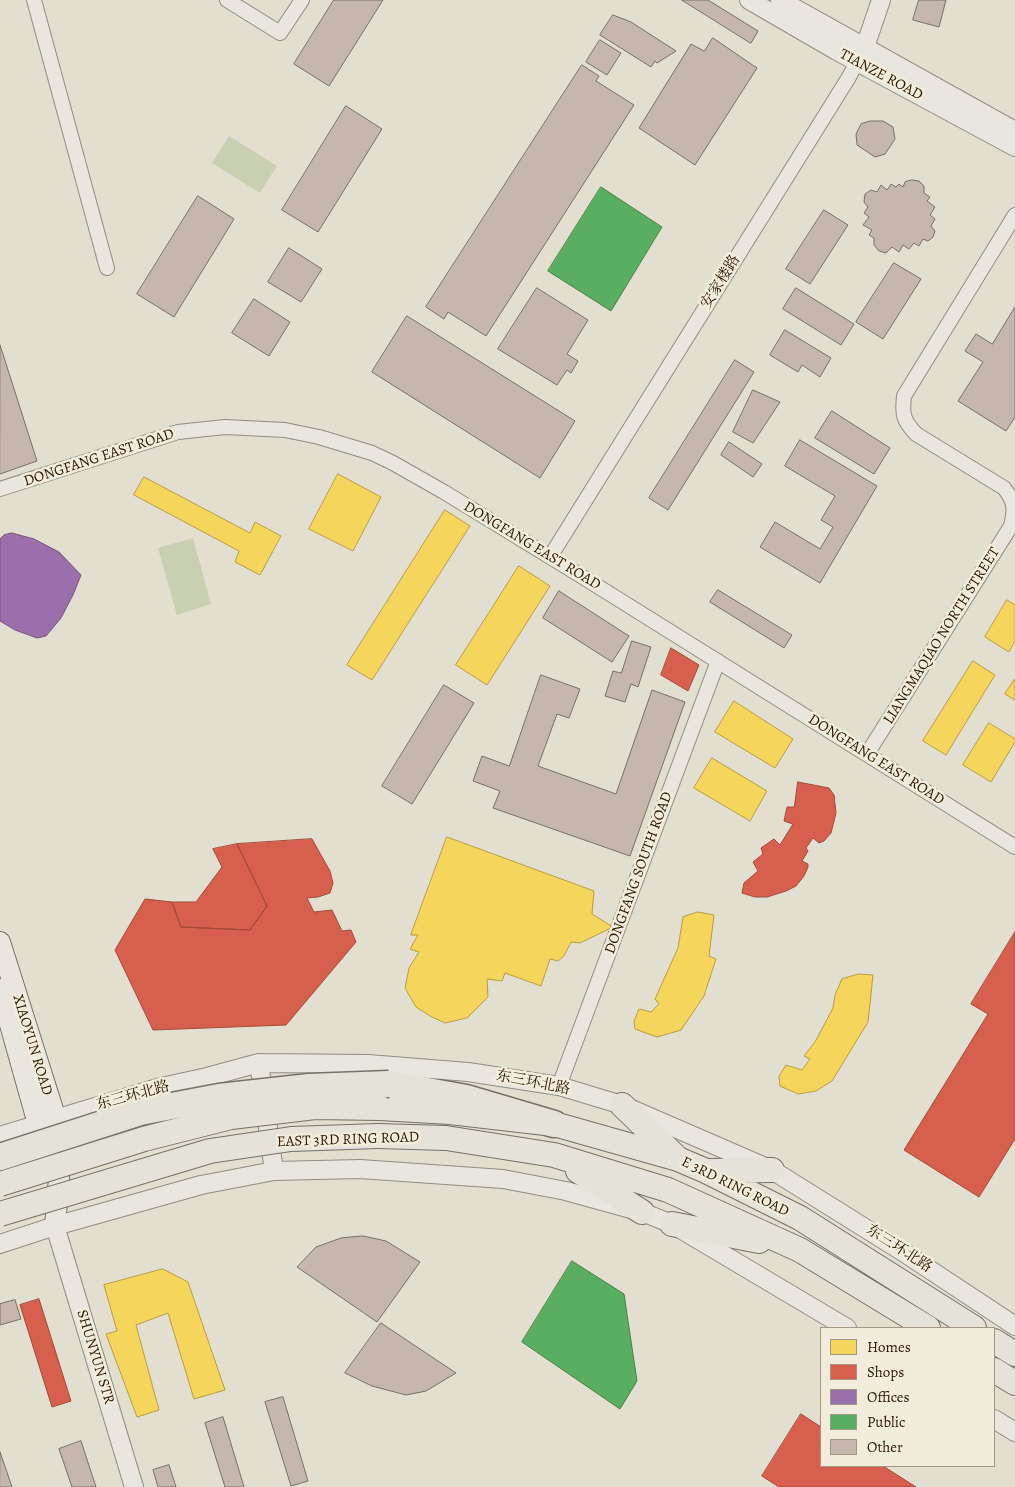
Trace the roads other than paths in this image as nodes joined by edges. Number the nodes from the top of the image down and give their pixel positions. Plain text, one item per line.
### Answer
1 (34, 0) edge
2 (227, 0) edge
3 (302, 0) edge
4 (749, 0) edge
5 (780, 0) edge
6 (881, 0) edge
7 (861, 55) junction
8 (1015, 131) edge
9 (1015, 147) edge
10 (1015, 215) edge
11 (107, 268) dead end
12 (0, 489) edge
13 (550, 557) junction
14 (718, 660) junction
15 (867, 754) junction
16 (1015, 847) edge
17 (0, 942) edge
18 (0, 989) edge
19 (259, 1063) junction
20 (559, 1086) junction
21 (622, 1105) junction
22 (380, 1108) joint
23 (47, 1122) junction
24 (554, 1124) junction
25 (0, 1136) edge
26 (554, 1155) junction
27 (0, 1157) edge
28 (678, 1159) junction
29 (772, 1170) junction
30 (274, 1171) junction
31 (706, 1171) junction
32 (55, 1179) junction
33 (0, 1184) edge
34 (0, 1195) edge
35 (642, 1212) junction
36 (0, 1214) edge
37 (672, 1224) junction
38 (55, 1226) junction
39 (0, 1244) edge
40 (800, 1250) junction
41 (973, 1298) junction
42 (924, 1326) edge
43 (1015, 1326) edge
44 (845, 1327) edge
45 (974, 1327) edge
46 (977, 1327) edge
47 (995, 1342) edge
48 (1015, 1354) edge
49 (995, 1371) edge
50 (1015, 1383) edge
51 (995, 1420) edge
52 (1015, 1432) edge
53 (134, 1487) edge

1 - 11 street
2 - 3 street
4 - 7 street, TIANZE ROAD
5 - 7 street, TIANZE ROAD
6 - 7 street, 安家楼路
7 - 8 street, TIANZE ROAD
7 - 9 street, TIANZE ROAD
7 - 13 street, 安家楼路
10 - 15 street, LIANGMAQIAO NORTH STREET
12 - 13 street, DONGFANG EAST ROAD
13 - 14 street, DONGFANG EAST ROAD
14 - 15 street, DONGFANG EAST ROAD
14 - 20 street, DONGFANG SOUTH ROAD
15 - 16 street, DONGFANG EAST ROAD
17 - 23 main road, XIAOYUN ROAD
18 - 23 main road, XIAOYUN ROAD
19 - 20 street, 东三环北路
19 - 23 street, 东三环北路
19 - 30 street
20 - 21 street, 东三环北路
21 - 28 highway
21 - 29 street, 东三环北路
22 - 24 highway, E 3RD RING ROAD
22 - 33 highway, EAST 3RD RING ROAD, bridge
23 - 25 street, 东三环北路
23 - 32 main road
24 - 27 highway, bridge
24 - 28 highway, E 3RD RING ROAD
26 - 35 highway
26 - 36 highway, EAST 3RD RING ROAD, bridge
26 - 40 highway, E 3RD RING ROAD
28 - 31 highway, E 3RD RING ROAD
29 - 31 highway
29 - 41 street, 东三环北路
30 - 35 street
30 - 38 street
31 - 45 highway, E 3RD RING ROAD
32 - 34 street
32 - 38 main road
35 - 37 street
37 - 40 highway
37 - 44 street
38 - 39 street
38 - 53 street, SHUNYUN STR
40 - 42 highway, E 3RD RING ROAD
41 - 43 street, 东三环北路
41 - 46 street
47 - 48 highway
49 - 50 highway
51 - 52 street

